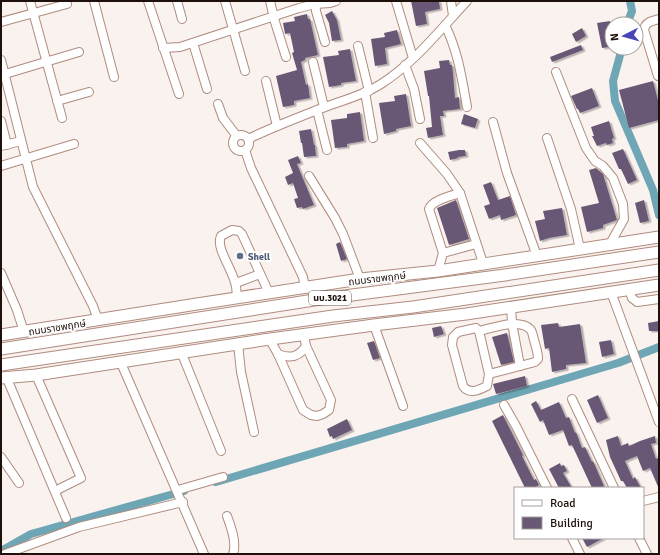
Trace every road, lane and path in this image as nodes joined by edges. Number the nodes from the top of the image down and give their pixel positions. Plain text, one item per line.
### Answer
1 (30, 1) edge
2 (94, 1) edge
3 (148, 1) edge
4 (177, 1) edge
5 (225, 1) edge
6 (270, 1) edge
7 (336, 1) edge
8 (396, 1) edge
9 (452, 1) edge
10 (467, 1) edge
11 (315, 3) edge
12 (68, 4) dead end
13 (34, 13) junction
14 (274, 16) junction
15 (453, 16) junction
16 (182, 19) dead end
17 (659, 19) edge
18 (1, 22) edge
19 (445, 25) junction
20 (234, 30) junction
21 (325, 42) dead end
22 (193, 43) junction
23 (358, 46) dead end
24 (163, 48) junction
25 (79, 52) dead end
26 (286, 57) dead end
27 (413, 58) junction
28 (1, 60) edge
29 (47, 62) junction
30 (313, 62) dead end
31 (405, 65) junction
32 (245, 70) dead end
33 (556, 72) dead end
34 (5, 74) junction
35 (658, 76) dead end
36 (114, 77) dead end
37 (266, 81) dead end
38 (207, 89) dead end
39 (367, 91) junction
40 (89, 92) dead end
41 (180, 94) dead end
42 (57, 101) junction
43 (218, 104) dead end
44 (467, 107) dead end
45 (321, 109) junction
46 (62, 118) dead end
47 (420, 120) dead end
48 (1, 121) edge
49 (492, 122) dead end
50 (277, 126) junction
51 (236, 135) junction
52 (373, 138) dead end
53 (547, 138) dead end
54 (248, 139) junction
55 (21, 141) junction
56 (420, 143) dead end
57 (74, 144) dead end
58 (4, 145) edge
59 (245, 150) junction
60 (327, 150) dead end
61 (25, 158) junction
62 (1, 166) edge
63 (309, 176) dead end
64 (460, 193) junction
65 (659, 237) edge
66 (476, 244) junction
67 (610, 244) junction
68 (580, 249) junction
69 (659, 252) edge
70 (443, 253) junction
71 (537, 256) junction
72 (484, 264) junction
73 (659, 270) edge
74 (438, 271) junction
75 (1, 273) edge
76 (260, 274) junction
77 (360, 279) junction
78 (343, 282) junction
79 (236, 283) junction
80 (659, 285) edge
81 (305, 288) junction
82 (629, 290) junction
83 (611, 292) junction
84 (269, 293) junction
85 (236, 298) junction
86 (659, 299) edge
87 (277, 306) junction
88 (511, 307) junction
89 (466, 314) junction
90 (333, 316) junction
91 (98, 320) junction
92 (512, 323) junction
93 (374, 325) junction
94 (469, 329) junction
95 (479, 331) junction
96 (24, 332) junction
97 (2, 334) edge
98 (304, 335) junction
99 (266, 340) junction
100 (238, 344) junction
101 (306, 346) junction
102 (1, 349) edge
103 (182, 354) junction
104 (278, 354) junction
105 (121, 363) junction
106 (1, 364) edge
107 (520, 366) junction
108 (489, 374) junction
109 (31, 376) junction
110 (3, 381) edge
111 (572, 398) dead end
112 (504, 405) dead end
113 (403, 406) dead end
114 (659, 422) edge
115 (254, 432) dead end
116 (221, 451) dead end
117 (1, 458) edge
118 (223, 477) dead end
119 (20, 483) dead end
120 (546, 487) edge
121 (614, 487) edge
122 (178, 490) junction
123 (55, 491) junction
124 (659, 497) edge
125 (182, 501) junction
126 (644, 501) edge
127 (227, 516) dead end
128 (66, 518) dead end
129 (572, 539) edge
130 (640, 539) edge
131 (5, 554) edge
132 (204, 554) edge
133 (233, 554) edge
134 (580, 554) edge
135 (647, 554) edge

1 - 13 street
2 - 36 street
3 - 24 street
4 - 16 street
5 - 20 street
6 - 14 street
7 - 11 street
8 - 27 street
9 - 15 street
10 - 15 street
11 - 14 street
11 - 21 street
12 - 13 street
13 - 18 street
13 - 29 street
14 - 20 street
14 - 26 street
15 - 19 street
17 - 35 street
19 - 27 street
19 - 44 street
20 - 22 street
20 - 32 street
22 - 24 street
22 - 38 street
23 - 39 street
24 - 41 street
25 - 29 street
27 - 31 street
28 - 34 street
29 - 34 street
29 - 42 street
30 - 45 street
31 - 39 street
31 - 47 street
33 - 67 street
34 - 55 street
37 - 50 street
39 - 45 street
39 - 52 street
40 - 42 street
42 - 46 street
43 - 51 street
45 - 50 street
45 - 60 street
48 - 58 street
49 - 71 street
50 - 54 street
51 - 54 street
51 - 59 street
53 - 68 street
54 - 59 street
55 - 58 street
55 - 61 street
56 - 64 street
57 - 61 street
59 - 81 street
61 - 62 street
61 - 91 street
63 - 77 street
64 - 66 street
64 - 70 street
65 - 67 main road, ถนนราชพฤกษ์ / นบ.3021
66 - 70 street
66 - 72 street
67 - 68 main road, ถนนราชพฤกษ์ / นบ.3021
68 - 71 main road, ถนนราชพฤกษ์ / นบ.3021
69 - 87 main road, ถนนราชพฤกษ์ / นบ.3021
70 - 74 street
71 - 72 main road, ถนนราชพฤกษ์ / นบ.3021
72 - 74 main road, ถนนราชพฤกษ์ / นบ.3021
73 - 90 main road, นบ.3021
74 - 77 main road, ถนนราชพฤกษ์ / นบ.3021
75 - 96 street
76 - 79 street
76 - 79 street
76 - 84 street
77 - 78 main road, ถนนราชพฤกษ์ / นบ.3021
78 - 81 main road, ถนนราชพฤกษ์ / นบ.3021
78 - 87 main road
79 - 85 street
80 - 82 main road
81 - 84 main road, ถนนราชพฤกษ์ / นบ.3021
82 - 83 main road
82 - 86 street
83 - 88 main road
83 - 114 street
84 - 85 main road, ถนนราชพฤกษ์ / นบ.3021
85 - 91 main road, ถนนราชพฤกษ์ / นบ.3021
87 - 102 main road, ถนนราชพฤกษ์ / นบ.3021
88 - 89 main road
88 - 92 street
89 - 93 main road
89 - 94 street
90 - 99 main road
90 - 106 main road, นบ.3021
91 - 96 main road, ถนนราชพฤกษ์ / นบ.3021
92 - 95 street
92 - 107 street
92 - 107 street
93 - 98 main road
93 - 113 street
94 - 95 street
94 - 108 street
95 - 108 street
96 - 97 main road, ถนนราชพฤกษ์ / นบ.3021
98 - 99 main road
98 - 101 street
99 - 100 main road
99 - 104 street
100 - 103 main road
100 - 115 street
101 - 104 street
101 - 104 street
103 - 105 main road
103 - 116 street
105 - 109 main road
105 - 122 street
107 - 108 street
109 - 110 main road
109 - 123 street
110 - 123 street
111 - 121 street
112 - 120 street
117 - 119 street
118 - 122 street
122 - 125 street
123 - 128 street
124 - 126 street
125 - 131 street
125 - 132 street
127 - 133 street
129 - 134 street
130 - 135 street

